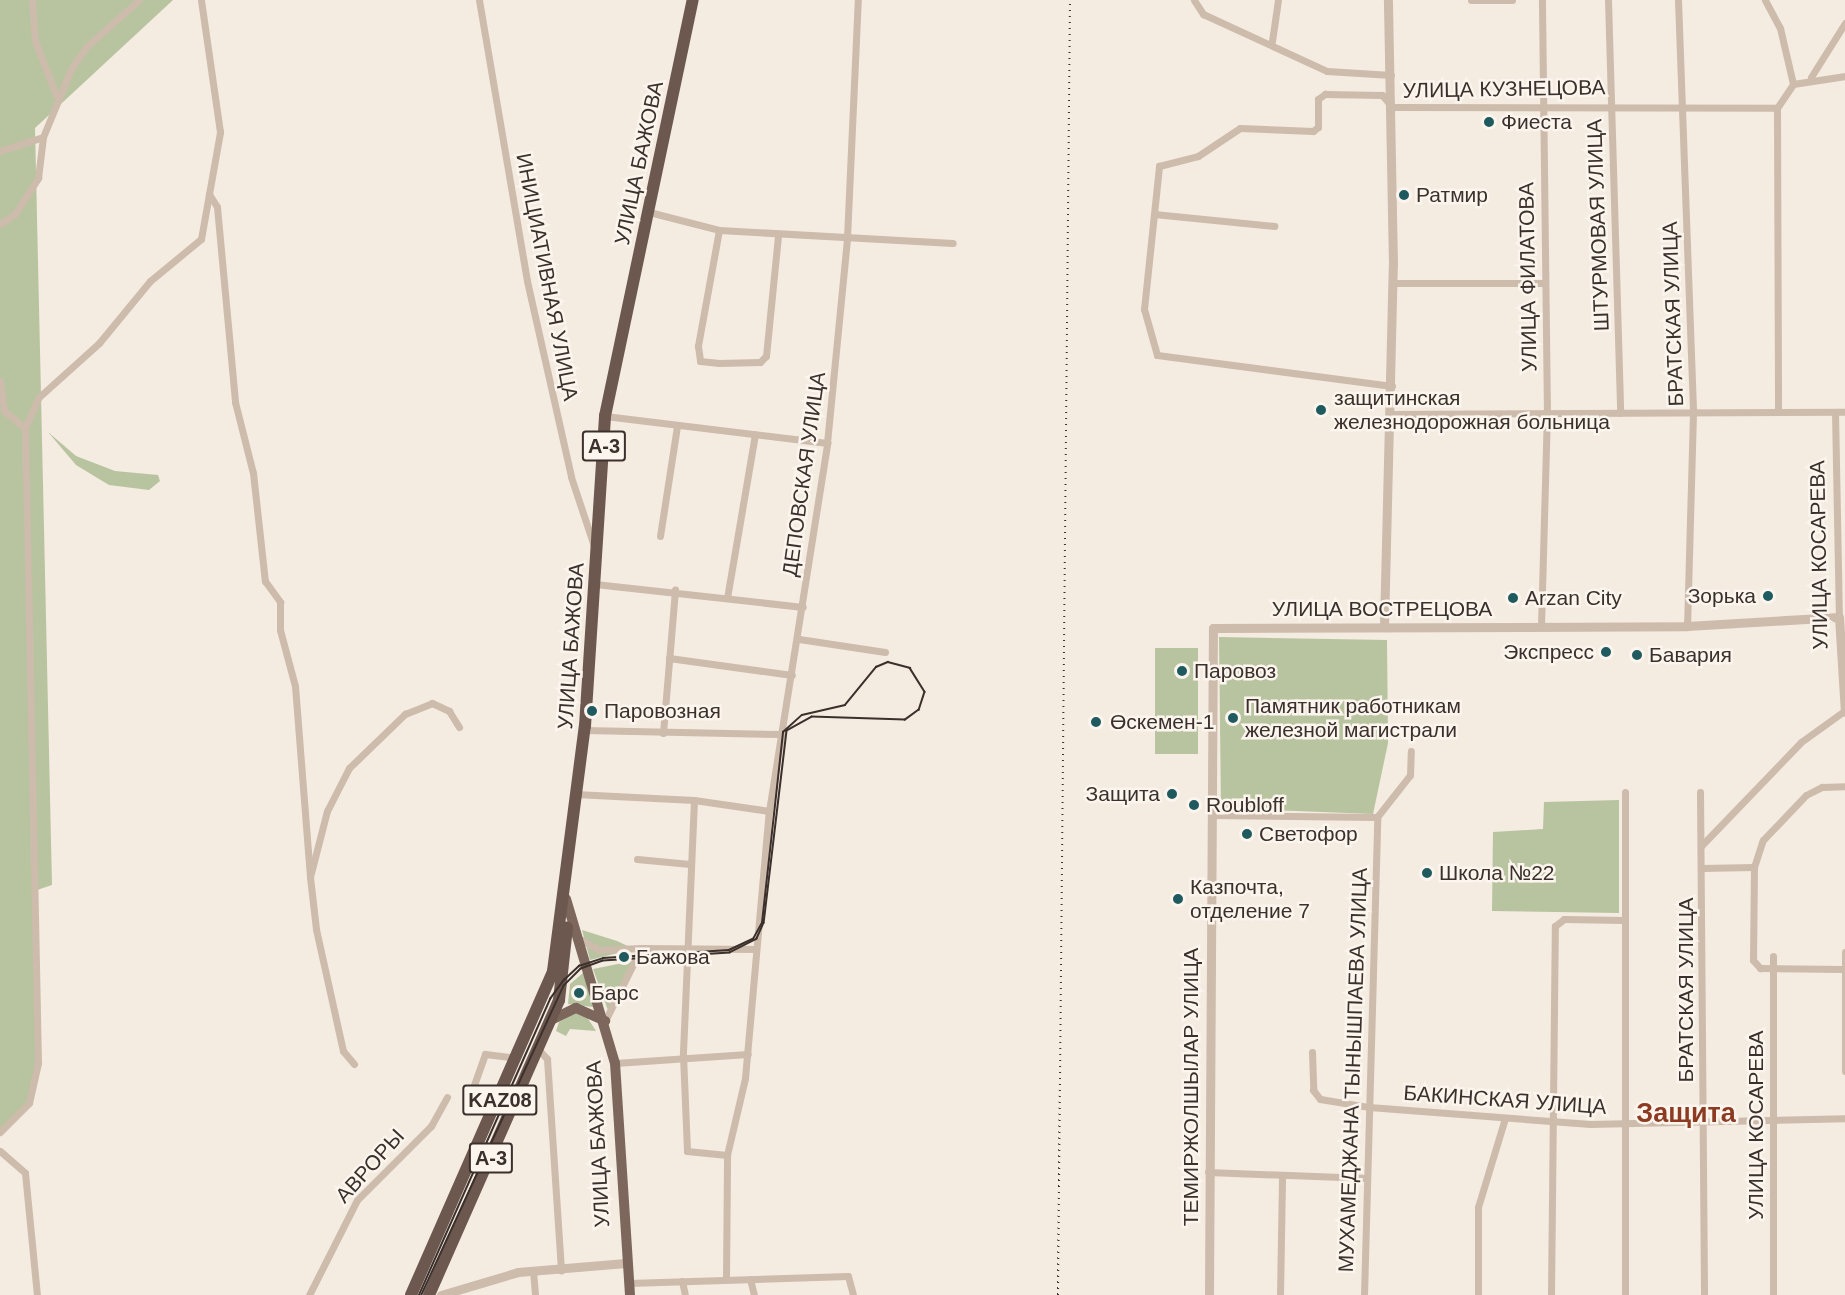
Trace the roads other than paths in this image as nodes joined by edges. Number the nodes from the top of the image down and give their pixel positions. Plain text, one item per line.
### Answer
1 (32, 0) edge
2 (139, 0) edge
3 (201, 0) edge
4 (479, 0) edge
5 (693, 0) edge
6 (858, 0) edge
7 (1194, 0) edge
8 (1278, 0) edge
9 (1388, 0) edge
10 (1471, 0) edge
11 (1512, 0) edge
12 (1542, 0) edge
13 (1608, 0) edge
14 (1678, 0) edge
15 (1765, 0) edge
16 (1845, 23) edge
17 (1272, 41) junction
18 (1391, 75) junction
19 (1845, 76) edge
20 (1811, 77) junction
21 (1793, 84) junction
22 (56, 95) junction
23 (1611, 104) junction
24 (1543, 105) junction
25 (1682, 105) junction
26 (1392, 107) junction
27 (1777, 108) junction
28 (43, 137) junction
29 (0, 151) edge
30 (209, 194) junction
31 (649, 212) junction
32 (1154, 214) junction
33 (0, 224) edge
34 (1274, 226) dead end
35 (719, 230) junction
36 (778, 235) junction
37 (847, 238) junction
38 (953, 243) dead end
39 (1393, 283) junction
40 (1545, 283) junction
41 (0, 381) edge
42 (1392, 386) junction
43 (1778, 411) junction
44 (1835, 412) junction
45 (1845, 412) edge
46 (1620, 413) junction
47 (1693, 413) junction
48 (1392, 414) junction
49 (1547, 414) junction
50 (605, 416) junction
51 (677, 426) junction
52 (25, 428) junction
53 (755, 434) junction
54 (827, 443) junction
55 (1842, 517) edge
56 (660, 536) dead end
57 (597, 557) junction
58 (595, 584) junction
59 (675, 590) junction
60 (727, 598) junction
61 (802, 607) junction
62 (1839, 617) junction
63 (1384, 626) junction
64 (1541, 626) junction
65 (1687, 626) junction
66 (1213, 628) joint
67 (799, 639) junction
68 (885, 651) dead end
69 (669, 658) junction
70 (792, 675) junction
71 (1844, 711) edge
72 (459, 727) dead end
73 (584, 730) junction
74 (663, 733) junction
75 (780, 734) junction
76 (1411, 751) dead end
77 (1845, 786) edge
78 (1624, 792) dead end
79 (1700, 792) dead end
80 (575, 794) junction
81 (694, 800) junction
82 (769, 811) junction
83 (1212, 815) junction
84 (1377, 816) junction
85 (1701, 846) junction
86 (637, 859) dead end
87 (690, 864) junction
88 (1754, 867) junction
89 (1702, 868) junction
90 (310, 877) junction
91 (566, 899) junction
92 (1624, 920) junction
93 (580, 939) junction
94 (641, 948) junction
95 (685, 948) junction
96 (756, 949) junction
97 (1845, 952) edge
98 (1773, 956) dead end
99 (1773, 969) junction
100 (1843, 969) junction
101 (551, 1020) junction
102 (605, 1021) junction
103 (539, 1050) junction
104 (1312, 1052) dead end
105 (748, 1054) junction
106 (682, 1055) junction
107 (518, 1059) junction
108 (615, 1063) junction
109 (354, 1064) dead end
110 (1845, 1071) edge
111 (447, 1097) dead end
112 (469, 1099) dead end
113 (1369, 1107) junction
114 (1505, 1118) junction
115 (1845, 1118) edge
116 (1774, 1120) junction
117 (1553, 1121) junction
118 (1702, 1121) junction
119 (1626, 1123) junction
120 (0, 1131) edge
121 (0, 1151) edge
122 (727, 1155) junction
123 (1208, 1172) junction
124 (1282, 1175) junction
125 (1367, 1178) junction
126 (626, 1263) junction
127 (561, 1270) junction
128 (533, 1271) junction
129 (726, 1278) junction
130 (750, 1279) junction
131 (682, 1281) junction
132 (629, 1283) junction
133 (451, 1294) edge
134 (37, 1295) edge
135 (309, 1295) edge
136 (411, 1295) edge
137 (429, 1295) edge
138 (441, 1295) edge
139 (535, 1295) edge
140 (630, 1295) edge
141 (684, 1295) edge
142 (754, 1295) edge
143 (853, 1295) edge
144 (1209, 1295) edge
145 (1280, 1295) edge
146 (1364, 1295) edge
147 (1478, 1295) edge
148 (1551, 1295) edge
149 (1626, 1295) edge
150 (1704, 1295) edge
151 (1773, 1295) edge

1 - 22 street
2 - 22 street
3 - 30 street
4 - 57 street, ИНИЦИАТИВНАЯ УЛИЦА
5 - 31 highway, УЛИЦА БАЖОВА / A-3
6 - 37 street, ДЕПОВСКАЯ УЛИЦА
7 - 17 street
8 - 17 street
9 - 18 street
10 - 11 street
12 - 24 street, УЛИЦА ФИЛАТОВА
13 - 23 street, ШТУРМОВАЯ УЛИЦА
14 - 25 street, БРАТСКАЯ УЛИЦА
15 - 21 street
16 - 20 street
17 - 18 street
18 - 26 street
19 - 20 street
20 - 21 street
21 - 27 street
22 - 28 street
23 - 24 street, УЛИЦА КУЗНЕЦОВА
23 - 25 street, УЛИЦА КУЗНЕЦОВА
23 - 46 street, ШТУРМОВАЯ УЛИЦА
24 - 26 street, УЛИЦА КУЗНЕЦОВА
24 - 40 street, УЛИЦА ФИЛАТОВА
25 - 27 street, УЛИЦА КУЗНЕЦОВА
25 - 47 street, БРАТСКАЯ УЛИЦА
26 - 32 street, УЛИЦА КУЗНЕЦОВА
26 - 39 street
27 - 43 street
28 - 29 street
28 - 33 street
30 - 52 street
30 - 90 street
31 - 35 street
31 - 50 highway, УЛИЦА БАЖОВА / A-3
32 - 34 street
32 - 42 street, УЛИЦА КУЗНЕЦОВА
35 - 36 street
35 - 36 street
36 - 37 street
37 - 38 street
37 - 54 street, ДЕПОВСКАЯ УЛИЦА
39 - 40 street
39 - 42 street
40 - 49 street, УЛИЦА ФИЛАТОВА
41 - 52 street
42 - 48 street
43 - 44 street
43 - 47 street
44 - 45 street
44 - 55 street, УЛИЦА КОСАРЕВА
46 - 47 street
46 - 49 street
47 - 65 street, БРАТСКАЯ УЛИЦА
48 - 49 street
48 - 63 street
49 - 64 street, УЛИЦА ФИЛАТОВА
50 - 51 street
50 - 57 highway, УЛИЦА БАЖОВА / A-3
51 - 53 street
51 - 56 street
52 - 120 street
53 - 54 street
53 - 60 street
54 - 61 street, ДЕПОВСКАЯ УЛИЦА
55 - 62 street, УЛИЦА КОСАРЕВА
57 - 58 highway, УЛИЦА БАЖОВА / A-3
58 - 59 street
58 - 73 highway, УЛИЦА БАЖОВА / A-3
59 - 60 street
59 - 69 street
60 - 61 street
61 - 67 street, ДЕПОВСКАЯ УЛИЦА
62 - 65 street, УЛИЦА ВОСТРЕЦОВА
62 - 71 street, УЛИЦА КОСАРЕВА
63 - 64 street, УЛИЦА ВОСТРЕЦОВА
63 - 66 street, УЛИЦА ВОСТРЕЦОВА
64 - 65 street, УЛИЦА ВОСТРЕЦОВА
66 - 83 street, ТЕМИРЖОЛШЫЛАР УЛИЦА
67 - 68 street
67 - 70 street, ДЕПОВСКАЯ УЛИЦА
69 - 70 street
69 - 74 street
70 - 75 street, ДЕПОВСКАЯ УЛИЦА
71 - 85 street
72 - 90 street
73 - 74 street
73 - 80 highway, УЛИЦА БАЖОВА / A-3
74 - 75 street
75 - 82 street, ДЕПОВСКАЯ УЛИЦА
76 - 84 street
77 - 88 street
78 - 92 street
79 - 85 street, БРАТСКАЯ УЛИЦА
80 - 81 street
80 - 91 highway, УЛИЦА БАЖОВА / A-3
81 - 82 street
81 - 87 street
82 - 96 street, ДЕПОВСКАЯ УЛИЦА
83 - 84 street
83 - 123 street, ТЕМИРЖОЛШЫЛАР УЛИЦА
84 - 113 street, МУХАМЕДЖАНА ТЫНЫШПАЕВА УЛИЦА
85 - 89 street, БРАТСКАЯ УЛИЦА
86 - 87 street
87 - 95 street
88 - 89 street
88 - 99 street
89 - 118 street, БРАТСКАЯ УЛИЦА
90 - 109 street
91 - 93 main road, УЛИЦА БАЖОВА
91 - 101 highway
91 - 107 highway, KAZ08
92 - 117 street
92 - 119 street
93 - 94 street
93 - 102 main road, УЛИЦА БАЖОВА
94 - 95 street
94 - 102 street
95 - 96 street
95 - 106 street
96 - 105 street, ДЕПОВСКАЯ УЛИЦА
97 - 100 street
98 - 99 street, УЛИЦА КОСАРЕВА
99 - 100 street
99 - 116 street, УЛИЦА КОСАРЕВА
100 - 110 street
101 - 102 main road
101 - 103 highway, А-3
102 - 108 main road, УЛИЦА БАЖОВА
103 - 127 street
103 - 137 highway, А-3
104 - 113 street, БАКИНСКАЯ УЛИЦА
105 - 106 street
105 - 122 street, ДЕПОВСКАЯ УЛИЦА
106 - 108 street
106 - 122 street
107 - 112 street
107 - 136 highway, KAZ08
108 - 126 main road, УЛИЦА БАЖОВА
111 - 135 street, АВРОРЫ
113 - 114 street, БАКИНСКАЯ УЛИЦА
113 - 125 street, МУХАМЕДЖАНА ТЫНЫШПАЕВА УЛИЦА
114 - 117 street, БАКИНСКАЯ УЛИЦА
114 - 147 street
115 - 116 street, БАКИНСКАЯ УЛИЦА
116 - 118 street, БАКИНСКАЯ УЛИЦА
116 - 151 street, УЛИЦА КОСАРЕВА
117 - 119 street, БАКИНСКАЯ УЛИЦА
117 - 148 street
118 - 119 street, БАКИНСКАЯ УЛИЦА
118 - 150 street, БРАТСКАЯ УЛИЦА
119 - 149 street
121 - 134 street
122 - 129 street, ДЕПОВСКАЯ УЛИЦА
123 - 124 street
123 - 144 street, ТЕМИРЖОЛШЫЛАР УЛИЦА
124 - 125 street
124 - 145 street
125 - 146 street, МУХАМЕДЖАНА ТЫНЫШПАЕВА УЛИЦА
126 - 127 street
126 - 132 main road, УЛИЦА БАЖОВА
127 - 128 street
128 - 133 street
128 - 139 street
129 - 130 street
129 - 131 street
130 - 142 street
130 - 143 street
131 - 132 street
131 - 141 street
132 - 140 main road, УЛИЦА БАЖОВА
133 - 138 street

